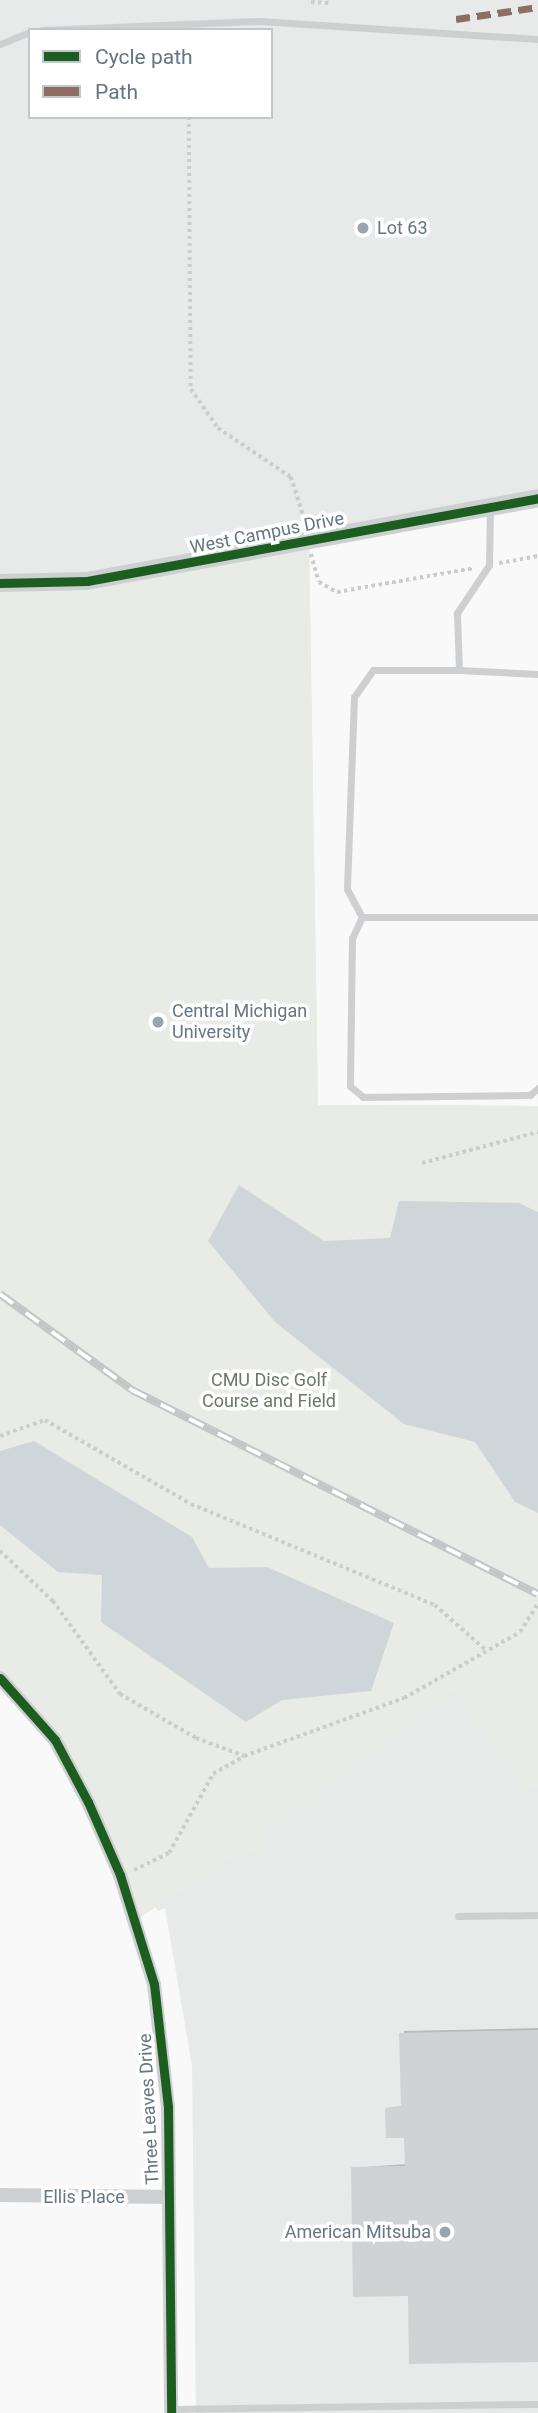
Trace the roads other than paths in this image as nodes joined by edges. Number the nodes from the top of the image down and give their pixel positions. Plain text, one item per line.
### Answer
1 (90, 28) edge
2 (28, 33) edge
3 (538, 39) edge
4 (0, 44) edge
5 (538, 498) edge
6 (490, 507) junction
7 (0, 583) edge
8 (459, 670) junction
9 (538, 674) edge
10 (362, 917) junction
11 (538, 917) edge
12 (538, 1088) edge
13 (0, 1678) edge
14 (538, 1915) edge
15 (458, 1916) dead end
16 (0, 2195) edge
17 (169, 2197) junction
18 (538, 2404) edge
19 (171, 2411) edge

1 - 3 lane
2 - 4 lane
5 - 6 street, West Campus Drive
6 - 7 street, West Campus Drive
6 - 8 lane
8 - 9 lane
8 - 10 lane
10 - 11 lane
10 - 12 lane
13 - 17 street, Three Leaves Drive
14 - 15 lane
16 - 17 street, Ellis Place
17 - 19 street, Three Leaves Drive
18 - 19 lane

